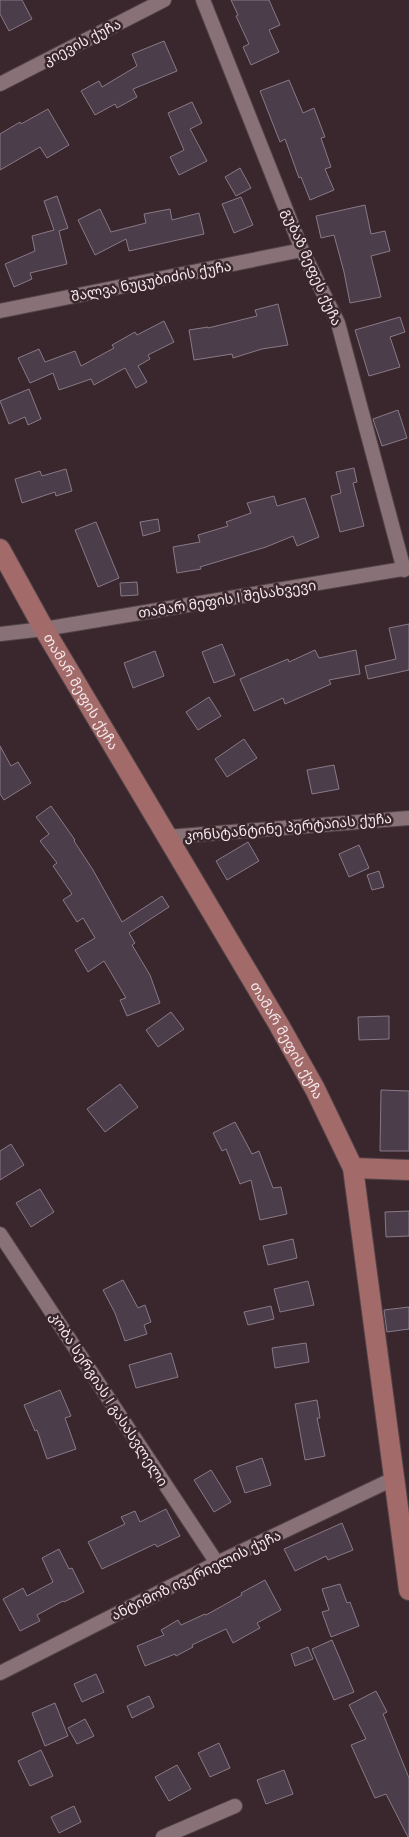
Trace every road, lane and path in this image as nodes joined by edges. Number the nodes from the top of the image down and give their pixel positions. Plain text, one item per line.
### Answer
1 (164, 0) edge
2 (203, 0) edge
3 (0, 84) edge
4 (302, 250) junction
5 (0, 311) edge
6 (0, 549) edge
7 (407, 569) edge
8 (44, 628) junction
9 (0, 634) edge
10 (409, 818) edge
11 (167, 837) junction
12 (353, 1168) junction
13 (409, 1170) edge
14 (0, 1234) edge
15 (393, 1479) junction
16 (217, 1563) junction
17 (409, 1590) edge
18 (0, 1673) edge
19 (235, 1806) dead end
20 (162, 1837) edge

1 - 3 street, კიევის ქუჩა
2 - 4 street, გუბაზ მეფეს ქუჩა
4 - 5 street, შალვა ნუცუბიძის ქუჩა
4 - 7 street, გუბაზ მეფეს ქუჩა
6 - 8 street, თამარ მეფის ქუჩა
7 - 8 street, თამარ მეფის I შესახვევი
8 - 9 street, თამარ მეფის I შესახვევი
8 - 11 street, თამარ მეფის ქუჩა
10 - 11 street, კონსტანტინე პერტაიას ქუჩა
11 - 12 street, თამარ მეფის ქუჩა
12 - 13 street
12 - 15 street, თამარ მეფის ქუჩა
14 - 16 street, კობა სერგიას I გასასვლელი
15 - 16 street, ანტიმოზ ივერიელის ქუჩა
15 - 17 street, თამარ მეფის ქუჩა
16 - 18 street, ანტიმოზ ივერიელის ქუჩა
19 - 20 street

